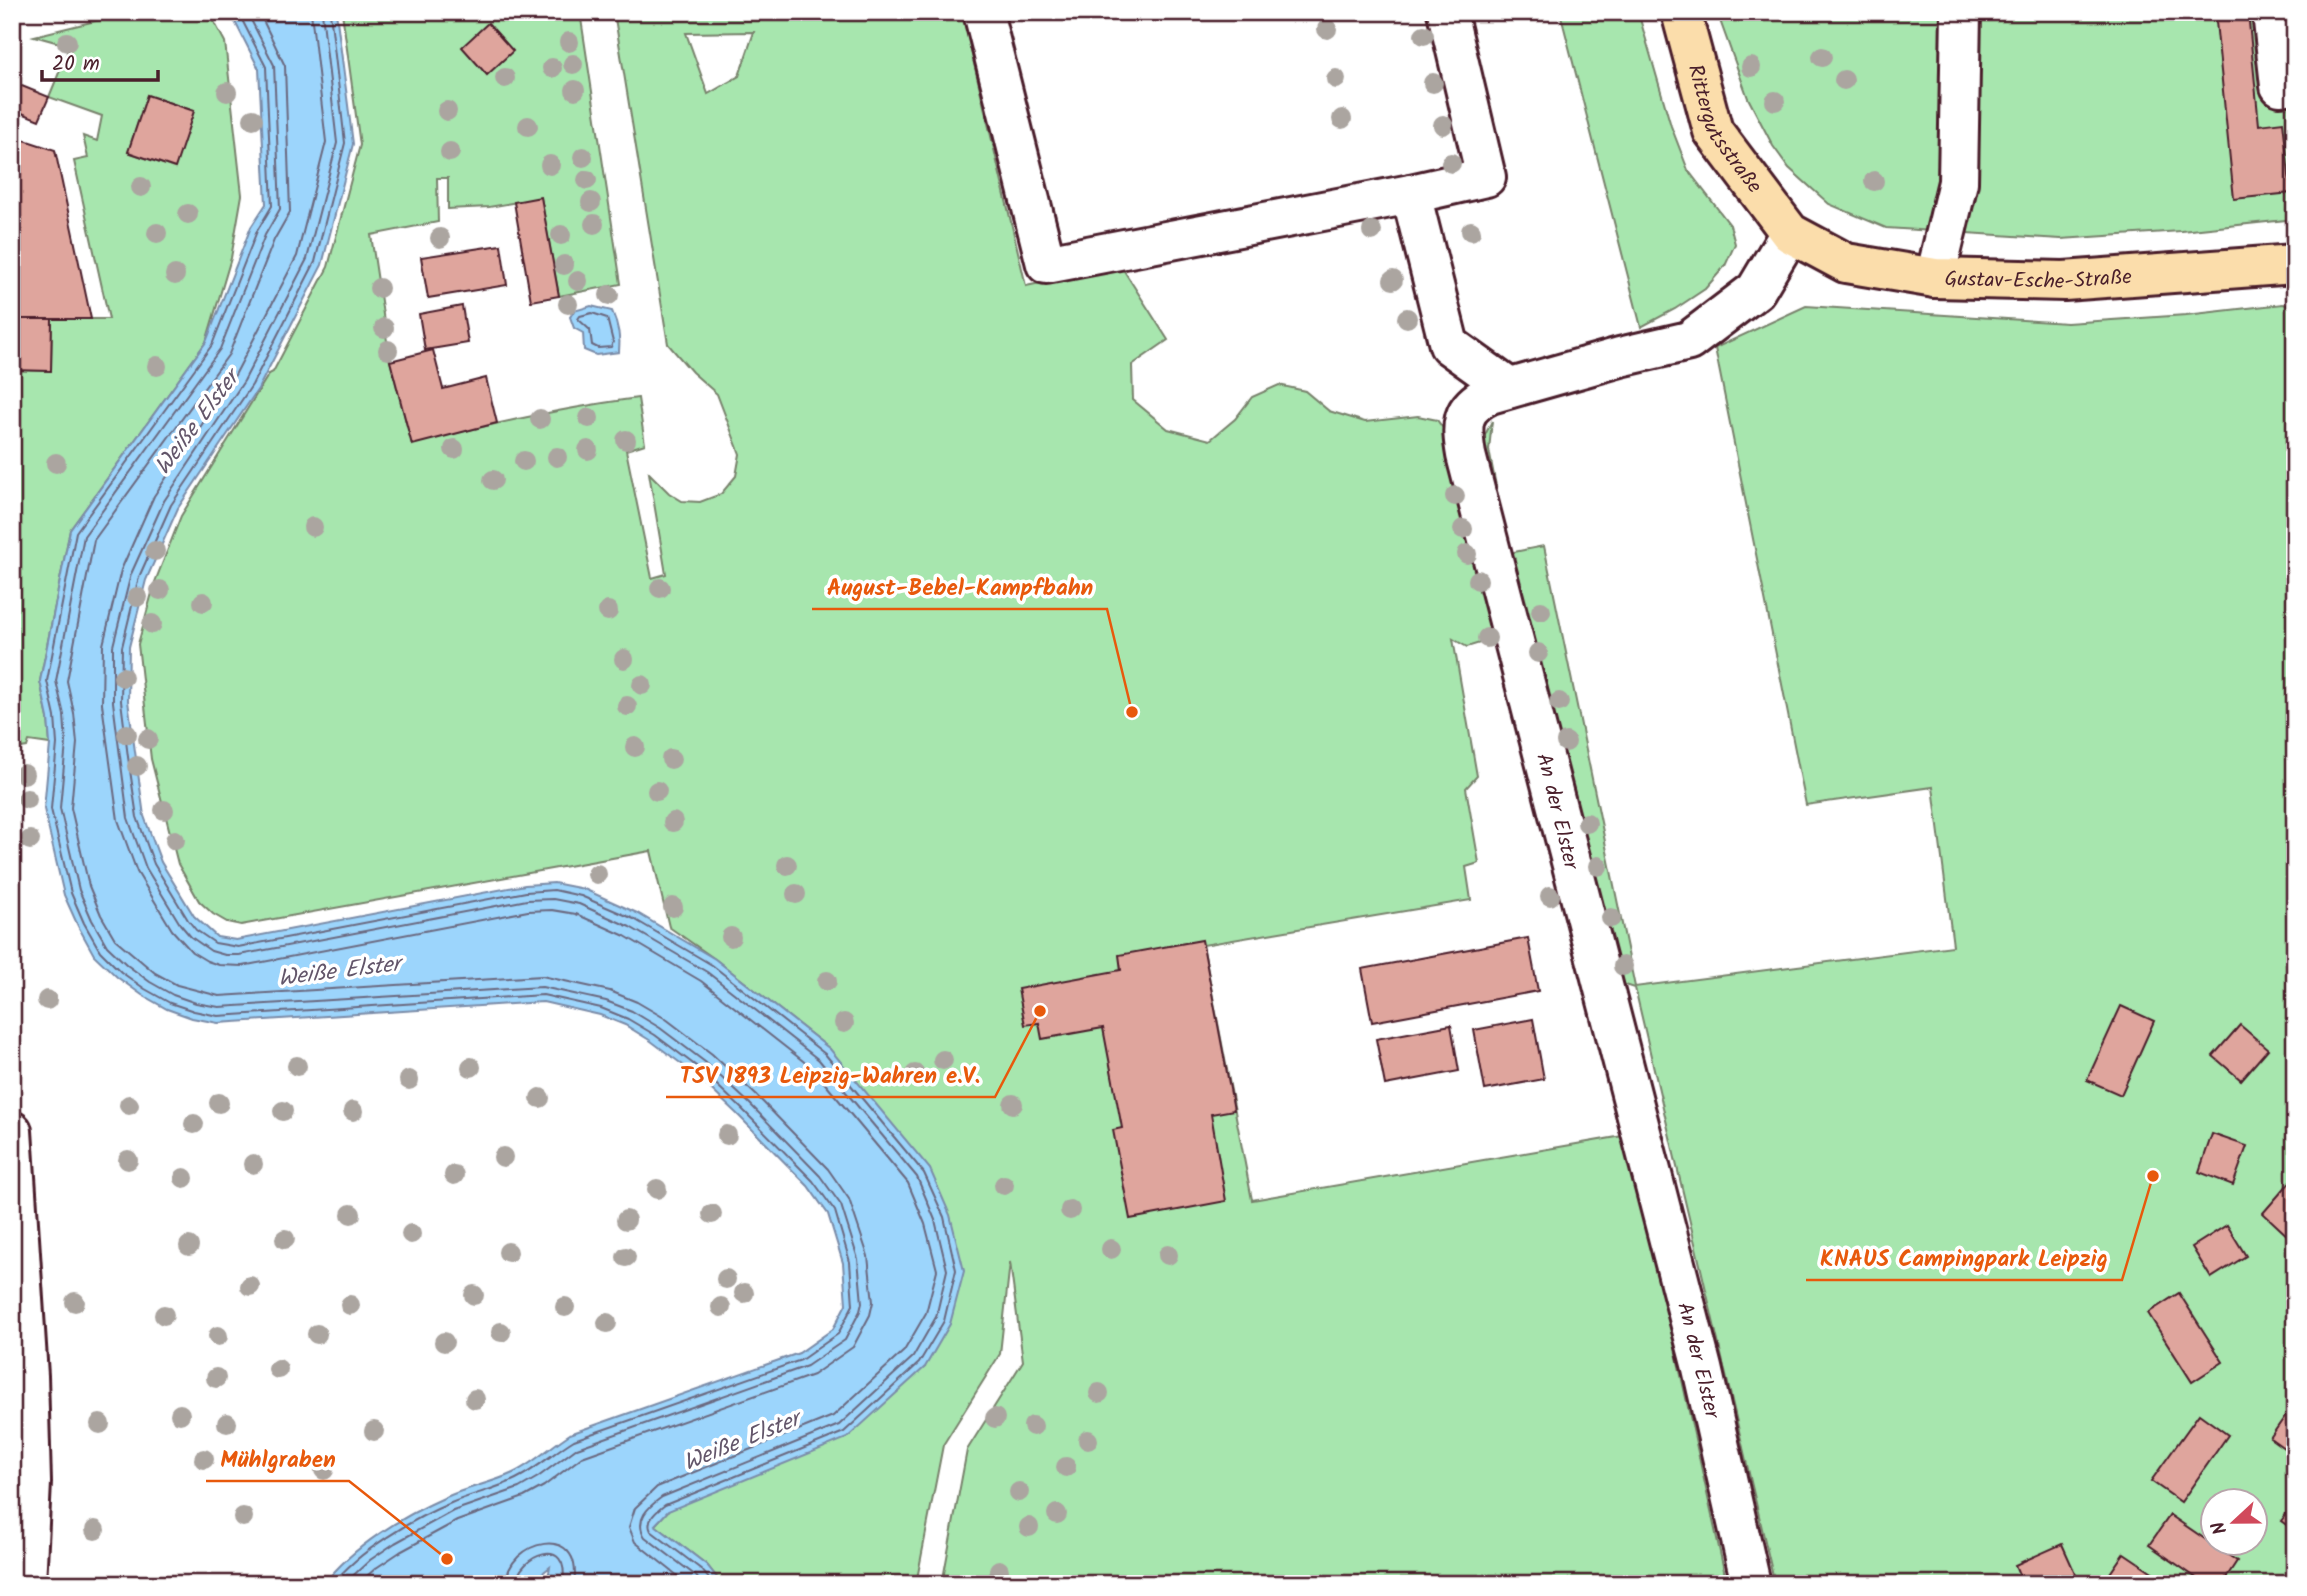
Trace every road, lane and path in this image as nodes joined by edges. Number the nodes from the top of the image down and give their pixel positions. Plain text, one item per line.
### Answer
1 (983, 12) edge
2 (1447, 12) edge
3 (1681, 12) edge
4 (1961, 12) edge
5 (2272, 12) edge
6 (2295, 85) edge
7 (1411, 194) junction
8 (1790, 233) junction
9 (2295, 264) edge
10 (1935, 278) junction
11 (1509, 388) junction
12 (12, 1131) edge
13 (20, 1376) edge
14 (26, 1584) edge
15 (1751, 1584) edge

1 - 7 street
2 - 7 street
3 - 8 main road, Rittergutsstraße
4 - 10 street
5 - 6 street
7 - 11 street
8 - 10 main road, Gustav-Esche-Straße
8 - 11 street, An der Elster
9 - 10 main road, Gustav-Esche-Straße
11 - 15 street, An der Elster
12 - 13 street
13 - 14 street

